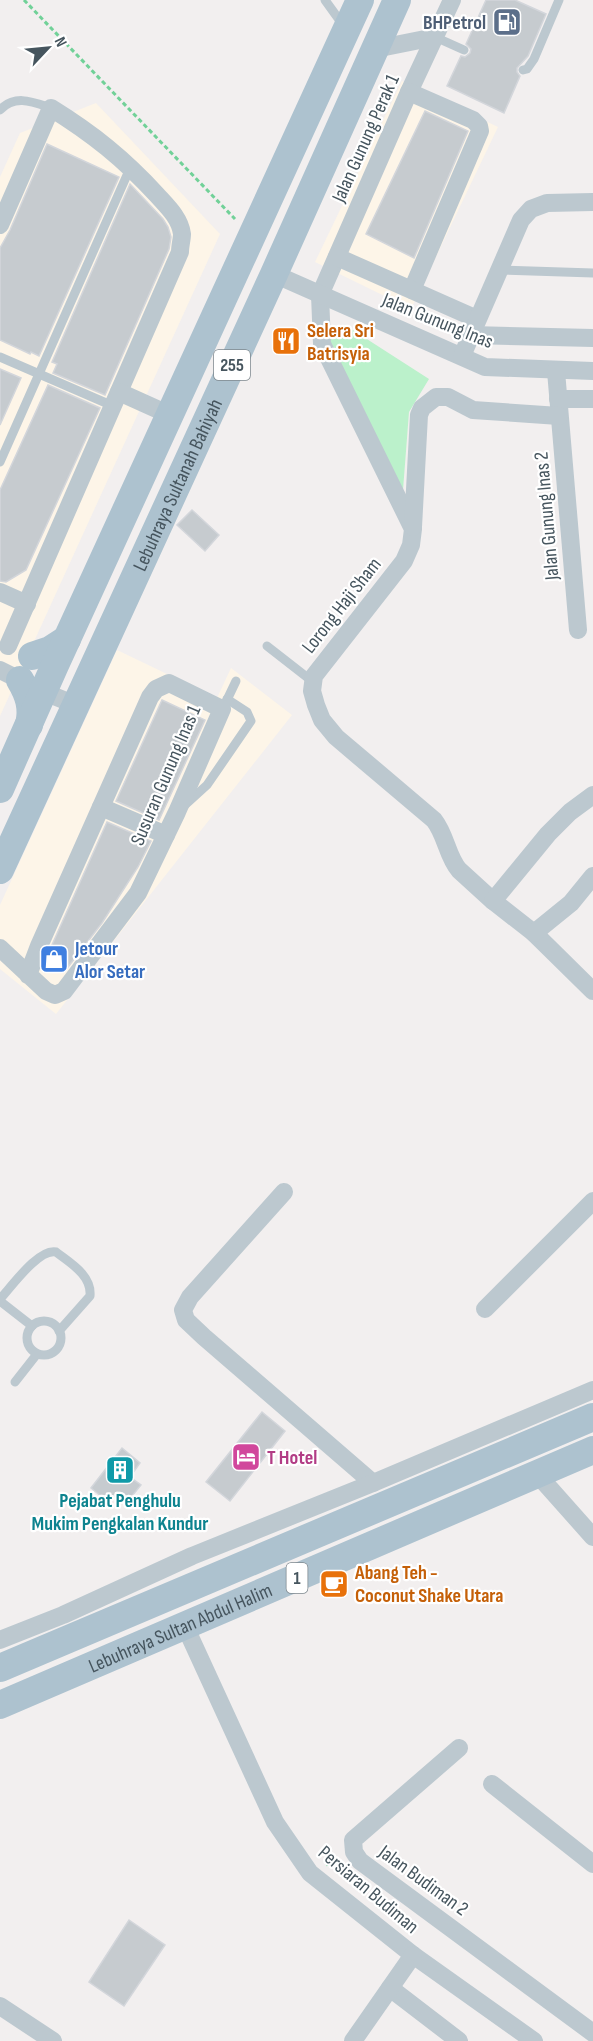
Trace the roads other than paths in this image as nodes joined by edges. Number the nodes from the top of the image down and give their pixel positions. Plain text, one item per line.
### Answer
1 (325, 0) edge
2 (360, 0) edge
3 (397, 0) edge
4 (452, 0) edge
5 (559, 0) edge
6 (348, 30) junction
7 (435, 37) junction
8 (375, 49) junction
9 (464, 50) dead end
10 (523, 70) dead end
11 (409, 92) junction
12 (51, 108) junction
13 (0, 110) edge
14 (131, 166) junction
15 (593, 202) edge
16 (0, 225) edge
17 (338, 257) junction
18 (500, 270) junction
19 (593, 273) edge
20 (274, 274) junction
21 (412, 290) junction
22 (320, 295) junction
23 (474, 327) junction
24 (593, 338) edge
25 (462, 356) junction
26 (0, 357) edge
27 (556, 371) junction
28 (593, 371) edge
29 (39, 375) junction
30 (116, 399) junction
31 (593, 399) edge
32 (559, 407) junction
33 (170, 414) junction
34 (0, 462) edge
35 (413, 529) junction
36 (0, 592) edge
37 (27, 604) junction
38 (578, 630) dead end
39 (267, 646) dead end
40 (23, 665) edge
41 (314, 679) junction
42 (236, 681) dead end
43 (82, 693) junction
44 (225, 704) junction
45 (0, 789) edge
46 (593, 795) edge
47 (101, 807) junction
48 (177, 812) junction
49 (166, 835) junction
50 (0, 870) edge
51 (593, 876) edge
52 (493, 901) junction
53 (534, 933) junction
54 (0, 948) edge
55 (28, 975) junction
56 (592, 988) edge
57 (284, 1192) dead end
58 (591, 1207) edge
59 (0, 1300) edge
60 (485, 1309) dead end
61 (32, 1326) junction
62 (58, 1331) junction
63 (37, 1354) junction
64 (15, 1383) dead end
65 (593, 1390) edge
66 (593, 1417) edge
67 (593, 1450) edge
68 (537, 1474) junction
69 (373, 1483) junction
70 (593, 1537) edge
71 (185, 1626) junction
72 (0, 1640) edge
73 (0, 1668) edge
74 (0, 1705) edge
75 (459, 1748) dead end
76 (492, 1784) dead end
77 (593, 1864) edge
78 (413, 1955) junction
79 (390, 1988) junction
80 (0, 2006) edge
81 (593, 2033) edge
82 (53, 2041) edge
83 (352, 2041) edge
84 (459, 2041) edge
85 (534, 2041) edge

1 - 6 lane
2 - 6 main road, Lebuhraya Sultanah Bahiyah / 255
3 - 8 main road, Lebuhraya Sultanah Bahiyah / 255
4 - 7 street, Jalan Gunung Perak 1
5 - 10 lane
6 - 33 main road, Lebuhraya Sultanah Bahiyah / 255
7 - 8 street
7 - 9 lane
7 - 11 street, Jalan Gunung Perak 1
8 - 20 main road, Lebuhraya Sultanah Bahiyah / 255
11 - 17 street, Jalan Gunung Perak 1
11 - 21 street
12 - 13 lane
12 - 14 street
12 - 16 street
14 - 29 lane
14 - 30 street
15 - 18 street
17 - 21 street
17 - 22 street, Jalan Gunung Perak 1
18 - 19 lane
18 - 23 street
20 - 22 street, Jalan Gunung Inas
20 - 43 main road, Lebuhraya Sultanah Bahiyah / 255
21 - 23 street
22 - 25 street, Jalan Gunung Inas
22 - 35 street
23 - 24 street
23 - 25 street
25 - 27 street, Jalan Gunung Inas
26 - 29 lane
27 - 28 street, Jalan Gunung Inas
27 - 32 street, Jalan Gunung Inas 2
29 - 30 lane
29 - 34 lane
30 - 33 street
30 - 37 street
31 - 32 street
32 - 35 street, Lorong Haji Sham
32 - 38 street, Jalan Gunung Inas 2
33 - 40 main road, Lebuhraya Sultanah Bahiyah / 255
35 - 41 street, Lorong Haji Sham
36 - 37 street
37 - 40 street
39 - 41 lane
40 - 43 street
40 - 43 street
40 - 45 main road, Lebuhraya Sultanah Bahiyah / 255
41 - 52 street, Lorong Haji Sham
42 - 44 lane
43 - 50 main road, Lebuhraya Sultanah Bahiyah / 255
44 - 47 street, Susuran Gunung Inas 1
44 - 48 street, Susuran Gunung Inas 1
44 - 48 lane
46 - 52 street
47 - 49 street
47 - 55 street, Susuran Gunung Inas 1
48 - 49 street, Susuran Gunung Inas 1
49 - 55 street, Susuran Gunung Inas 1
51 - 53 street
52 - 53 street, Lorong Haji Sham
53 - 56 street, Lorong Haji Sham
54 - 55 street
57 - 69 street
58 - 60 street
59 - 61 lane
59 - 62 lane
61 - 62 lane
61 - 63 lane
62 - 63 lane
63 - 64 lane
65 - 69 street
66 - 73 main road, Lebuhraya Sultan Abdul Halim / 1
67 - 68 main road, Lebuhraya Sultan Abdul Halim / 1
68 - 70 street
68 - 71 main road, Lebuhraya Sultan Abdul Halim / 1
69 - 72 street
71 - 74 main road, Lebuhraya Sultan Abdul Halim / 1
71 - 78 street, Persiaran Budiman
75 - 81 street, Jalan Budiman 2
76 - 77 street
78 - 79 street
78 - 85 street, Persiaran Budiman
79 - 83 street
79 - 84 street
80 - 82 street

